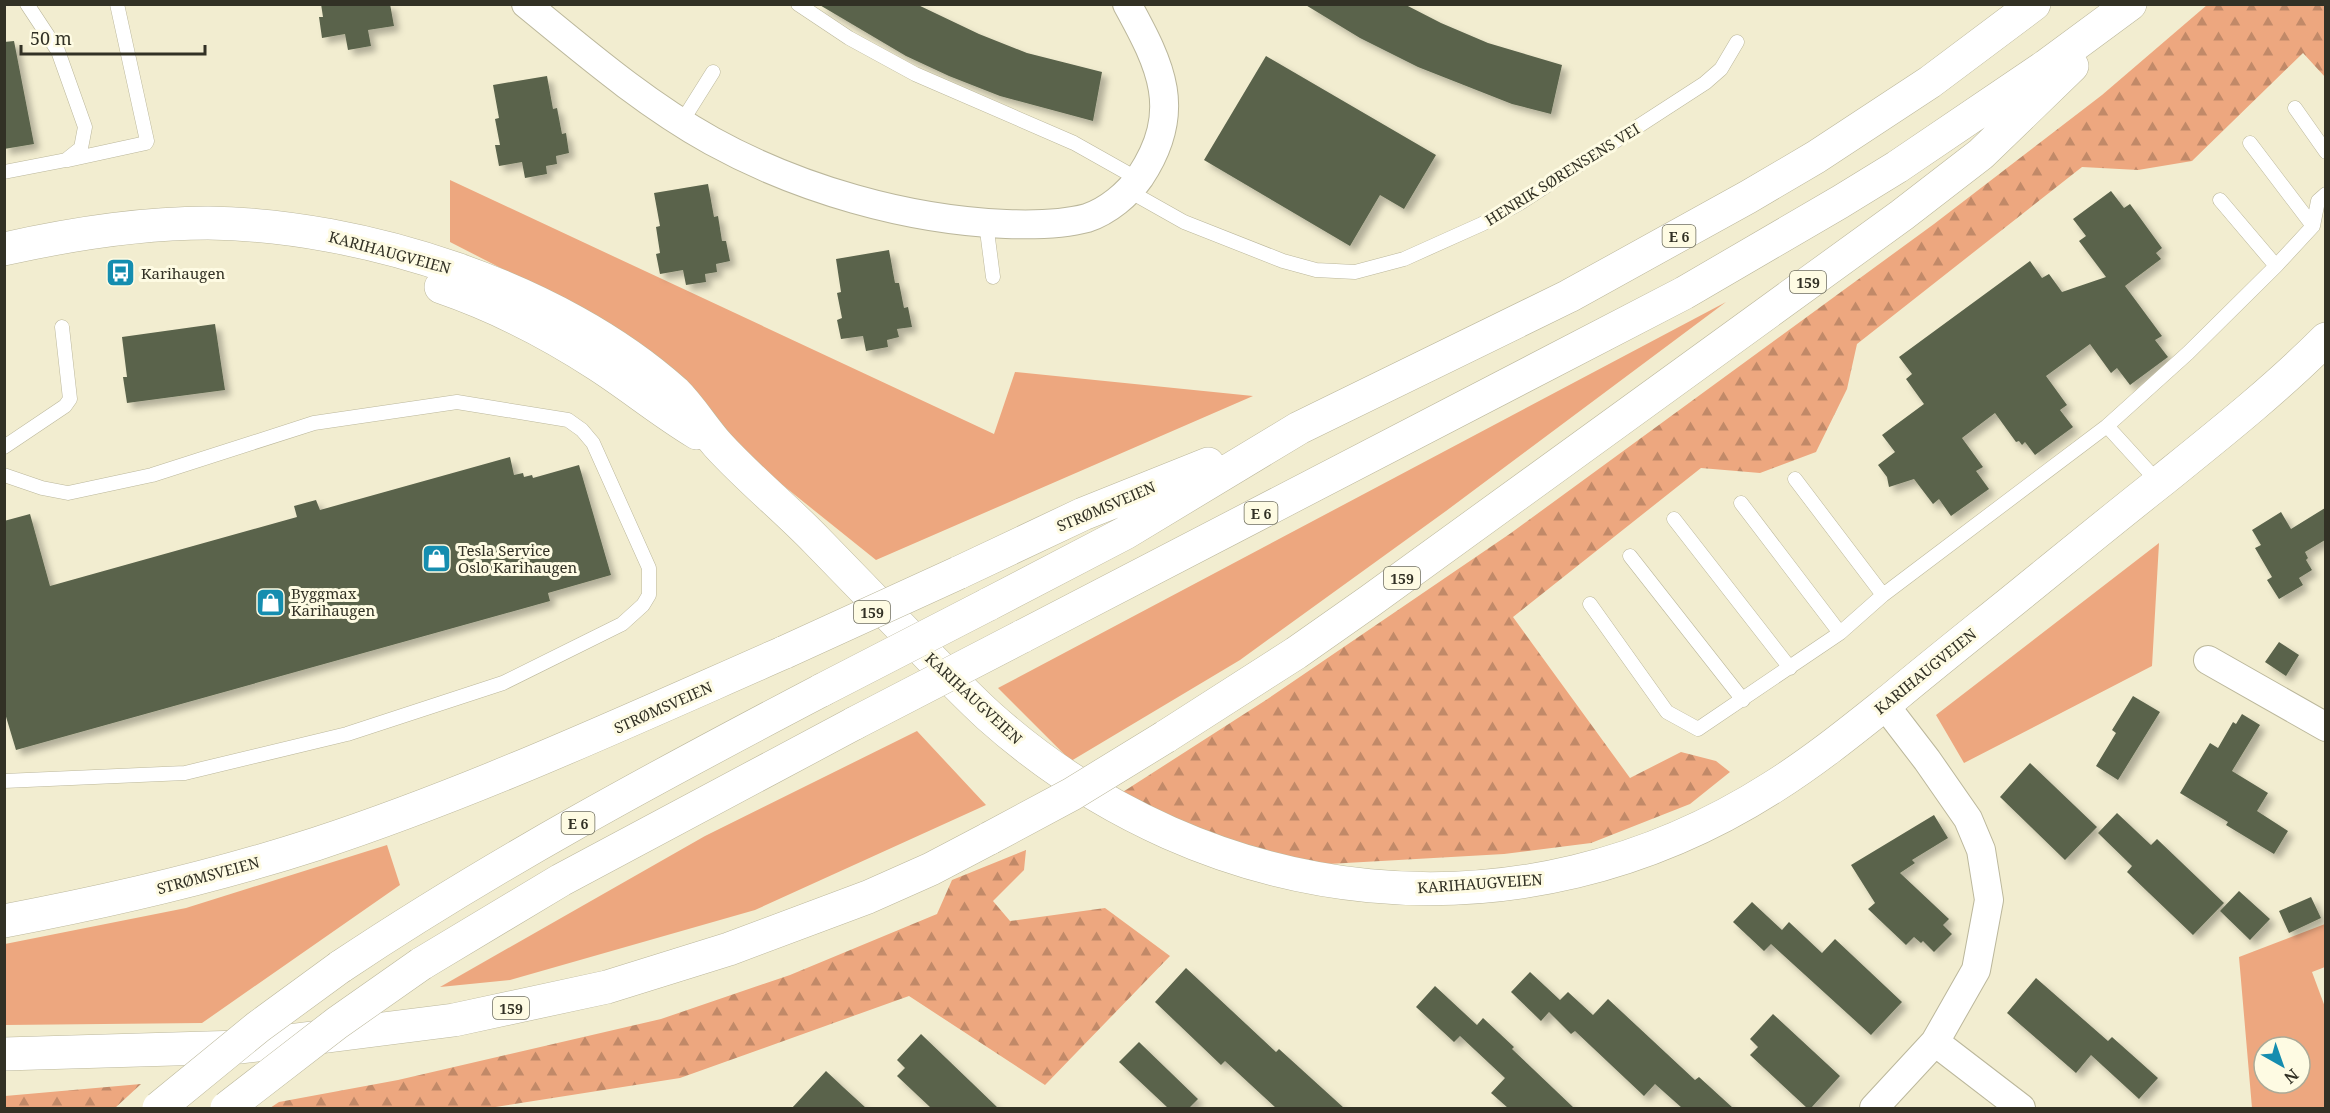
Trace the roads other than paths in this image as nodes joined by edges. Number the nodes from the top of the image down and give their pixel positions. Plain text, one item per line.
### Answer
1 (27, 4) edge
2 (117, 4) edge
3 (526, 4) edge
4 (798, 4) edge
5 (1127, 4) edge
6 (2034, 4) edge
7 (2131, 4) edge
8 (1737, 42) dead end
9 (713, 72) dead end
10 (2295, 108) dead end
11 (681, 123) junction
12 (2250, 143) dead end
13 (2325, 152) edge
14 (66, 160) junction
15 (4, 172) edge
16 (1133, 185) junction
17 (2325, 194) edge
18 (2220, 200) dead end
19 (986, 223) junction
20 (2313, 226) junction
21 (4, 249) edge
22 (2276, 266) junction
23 (4, 270) edge
24 (993, 277) dead end
25 (62, 327) dead end
26 (2325, 339) edge
27 (2107, 426) junction
28 (1299, 428) junction
29 (4, 447) edge
30 (719, 447) junction
31 (4, 475) edge
32 (1795, 479) dead end
33 (2159, 483) junction
34 (1741, 503) dead end
35 (1674, 519) dead end
36 (1630, 556) dead end
37 (1883, 595) junction
38 (1590, 604) dead end
39 (1840, 633) junction
40 (2208, 660) dead end
41 (1790, 668) junction
42 (1743, 700) junction
43 (1884, 704) junction
44 (2325, 728) edge
45 (4, 781) edge
46 (4, 921) edge
47 (1935, 1042) junction
48 (4, 1054) edge
49 (159, 1108) edge
50 (227, 1108) edge
51 (1874, 1108) edge
52 (2021, 1108) edge

1 - 14 lane
2 - 14 lane
3 - 11 street
4 - 16 lane, HENRIK SØRENSENS VEI
5 - 16 street
6 - 28 main road, E 6
7 - 48 main road, 159, bridge
7 - 50 main road, E 6, bridge
8 - 16 lane, HENRIK SØRENSENS VEI
9 - 11 lane
10 - 13 lane
11 - 19 street
12 - 20 lane
14 - 15 lane
16 - 19 street
17 - 20 lane
18 - 22 lane
19 - 24 lane
20 - 22 lane
21 - 30 main road, KARIHAUGVEIEN
22 - 27 lane
23 - 30 main road, KARIHAUGVEIEN
25 - 29 lane
26 - 33 main road, KARIHAUGVEIEN
27 - 33 lane
27 - 37 lane
28 - 46 main road, STRØMSVEIEN / 159, bridge
28 - 49 main road, E 6, bridge
30 - 43 main road, KARIHAUGVEIEN
31 - 45 lane
32 - 37 lane
33 - 43 main road, KARIHAUGVEIEN
34 - 39 lane
35 - 41 lane
36 - 42 lane
37 - 39 lane
38 - 42 lane
39 - 41 lane
40 - 44 street
41 - 42 lane
43 - 47 street
47 - 51 street
47 - 52 street

